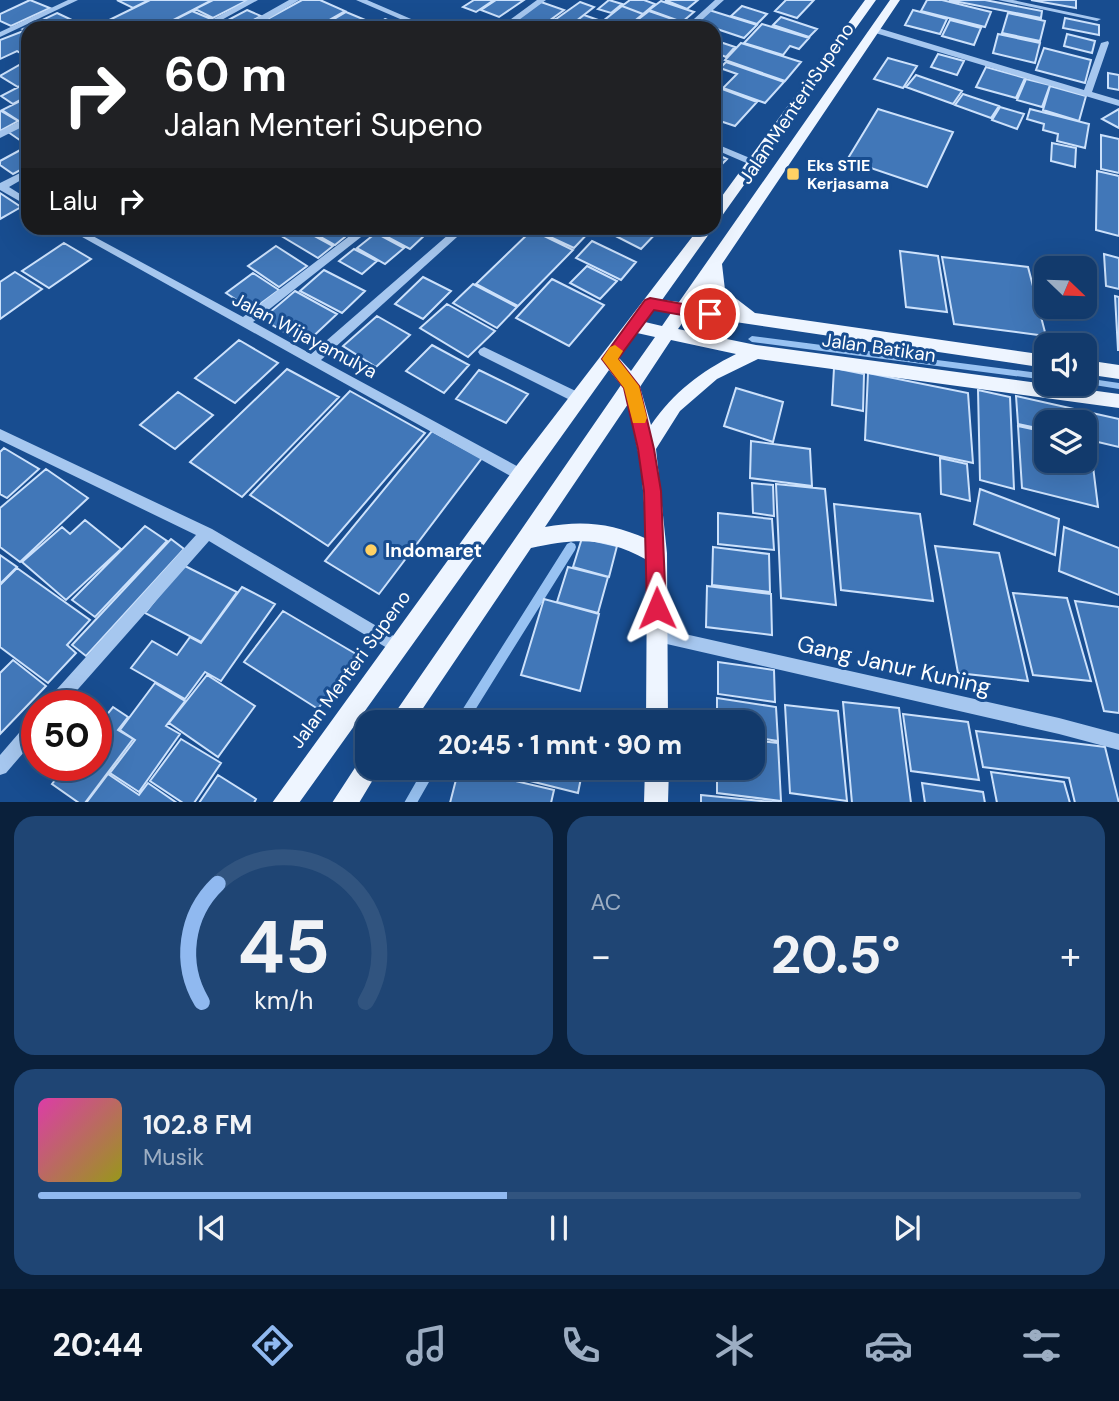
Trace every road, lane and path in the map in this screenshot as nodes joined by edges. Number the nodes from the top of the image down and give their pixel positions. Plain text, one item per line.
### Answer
1 (74, 0) edge
2 (254, 0) edge
3 (295, 0) edge
4 (360, 0) edge
5 (542, 0) edge
6 (720, 0) edge
7 (871, 0) edge
8 (895, 0) edge
9 (1002, 0) edge
10 (1097, 19) dead end
11 (30, 21) edge
12 (214, 21) edge
13 (258, 21) edge
14 (411, 21) edge
15 (513, 21) edge
16 (696, 21) edge
17 (21, 25) edge
18 (875, 30) junction
19 (0, 35) edge
20 (1105, 43) dead end
21 (1087, 94) junction
22 (1119, 103) edge
23 (21, 124) edge
24 (0, 135) edge
25 (721, 149) edge
26 (754, 163) junction
27 (21, 176) edge
28 (1, 186) edge
29 (21, 199) edge
30 (721, 208) edge
31 (84, 235) edge
32 (357, 235) edge
33 (453, 235) edge
34 (702, 235) edge
35 (715, 264) junction
36 (650, 304) junction
37 (683, 310) junction
38 (763, 322) junction
39 (244, 323) junction
40 (634, 326) junction
41 (667, 335) junction
42 (484, 352) dead end
43 (756, 352) junction
44 (314, 359) junction
45 (610, 359) junction
46 (1034, 360) edge
47 (1097, 369) edge
48 (1119, 372) edge
49 (1034, 384) edge
50 (631, 386) junction
51 (1097, 395) edge
52 (580, 399) junction
53 (1119, 401) edge
54 (0, 434) edge
55 (646, 449) junction
56 (521, 475) junction
57 (207, 533) junction
58 (524, 540) junction
59 (655, 554) junction
60 (658, 635) junction
61 (397, 646) junction
62 (67, 690) edge
63 (408, 710) edge
64 (657, 710) edge
65 (21, 740) edge
66 (1119, 742) edge
67 (3, 756) edge
68 (360, 780) edge
69 (657, 780) edge
70 (285, 802) edge
71 (345, 802) edge
72 (656, 802) edge

1 - 11 street
2 - 12 street
3 - 13 street
4 - 14 street
5 - 15 street
6 - 16 street
7 - 26 main road, Jalan Menteri Supeno
8 - 18 main road, Jalan Menteri Supeno
9 - 10 street
17 - 19 street
18 - 21 street, Jalan Menteri Supeno
18 - 35 main road, Jalan Menteri Supeno
20 - 21 street
21 - 22 street, Jalan Menteri Supeno
23 - 24 street
25 - 26 street
26 - 30 main road, Jalan Menteri Supeno
27 - 28 street
28 - 29 street
31 - 39 street, Jalan Wijayamulya
32 - 39 street
33 - 44 street
34 - 36 main road, Jalan Menteri Supeno
35 - 37 main road, Jalan Menteri Supeno
35 - 38 main road
36 - 37 main road, Jalan Batikan
36 - 40 main road, Jalan Menteri Supeno
37 - 38 main road, Jalan Batikan
37 - 41 main road, Jalan Menteri Supeno
38 - 46 main road, Jalan Batikan
39 - 44 street, Jalan Wijayamulya
40 - 41 main road, Jalan Batikan
40 - 45 main road, Jalan Menteri Supeno
41 - 43 main road, Jalan Batikan
41 - 50 main road, Jalan Menteri Supeno
42 - 52 street
43 - 49 main road, Jalan Batikan
43 - 55 main road
44 - 56 street, Jalan Wijayamulya
45 - 50 main road
45 - 52 main road, Jalan Menteri Supeno
47 - 48 main road
50 - 55 main road
50 - 58 main road, Jalan Menteri Supeno
51 - 53 main road, Jalan Batikan
52 - 56 main road, Jalan Menteri Supeno
54 - 57 street
55 - 59 main road
56 - 61 main road, Jalan Menteri Supeno
57 - 61 street
57 - 62 street
58 - 59 main road
58 - 63 main road, Jalan Menteri Supeno
59 - 60 main road
60 - 64 main road
60 - 66 street, Gang Janur Kuning
61 - 70 main road, Jalan Menteri Supeno
65 - 67 street
68 - 71 main road
69 - 72 main road

